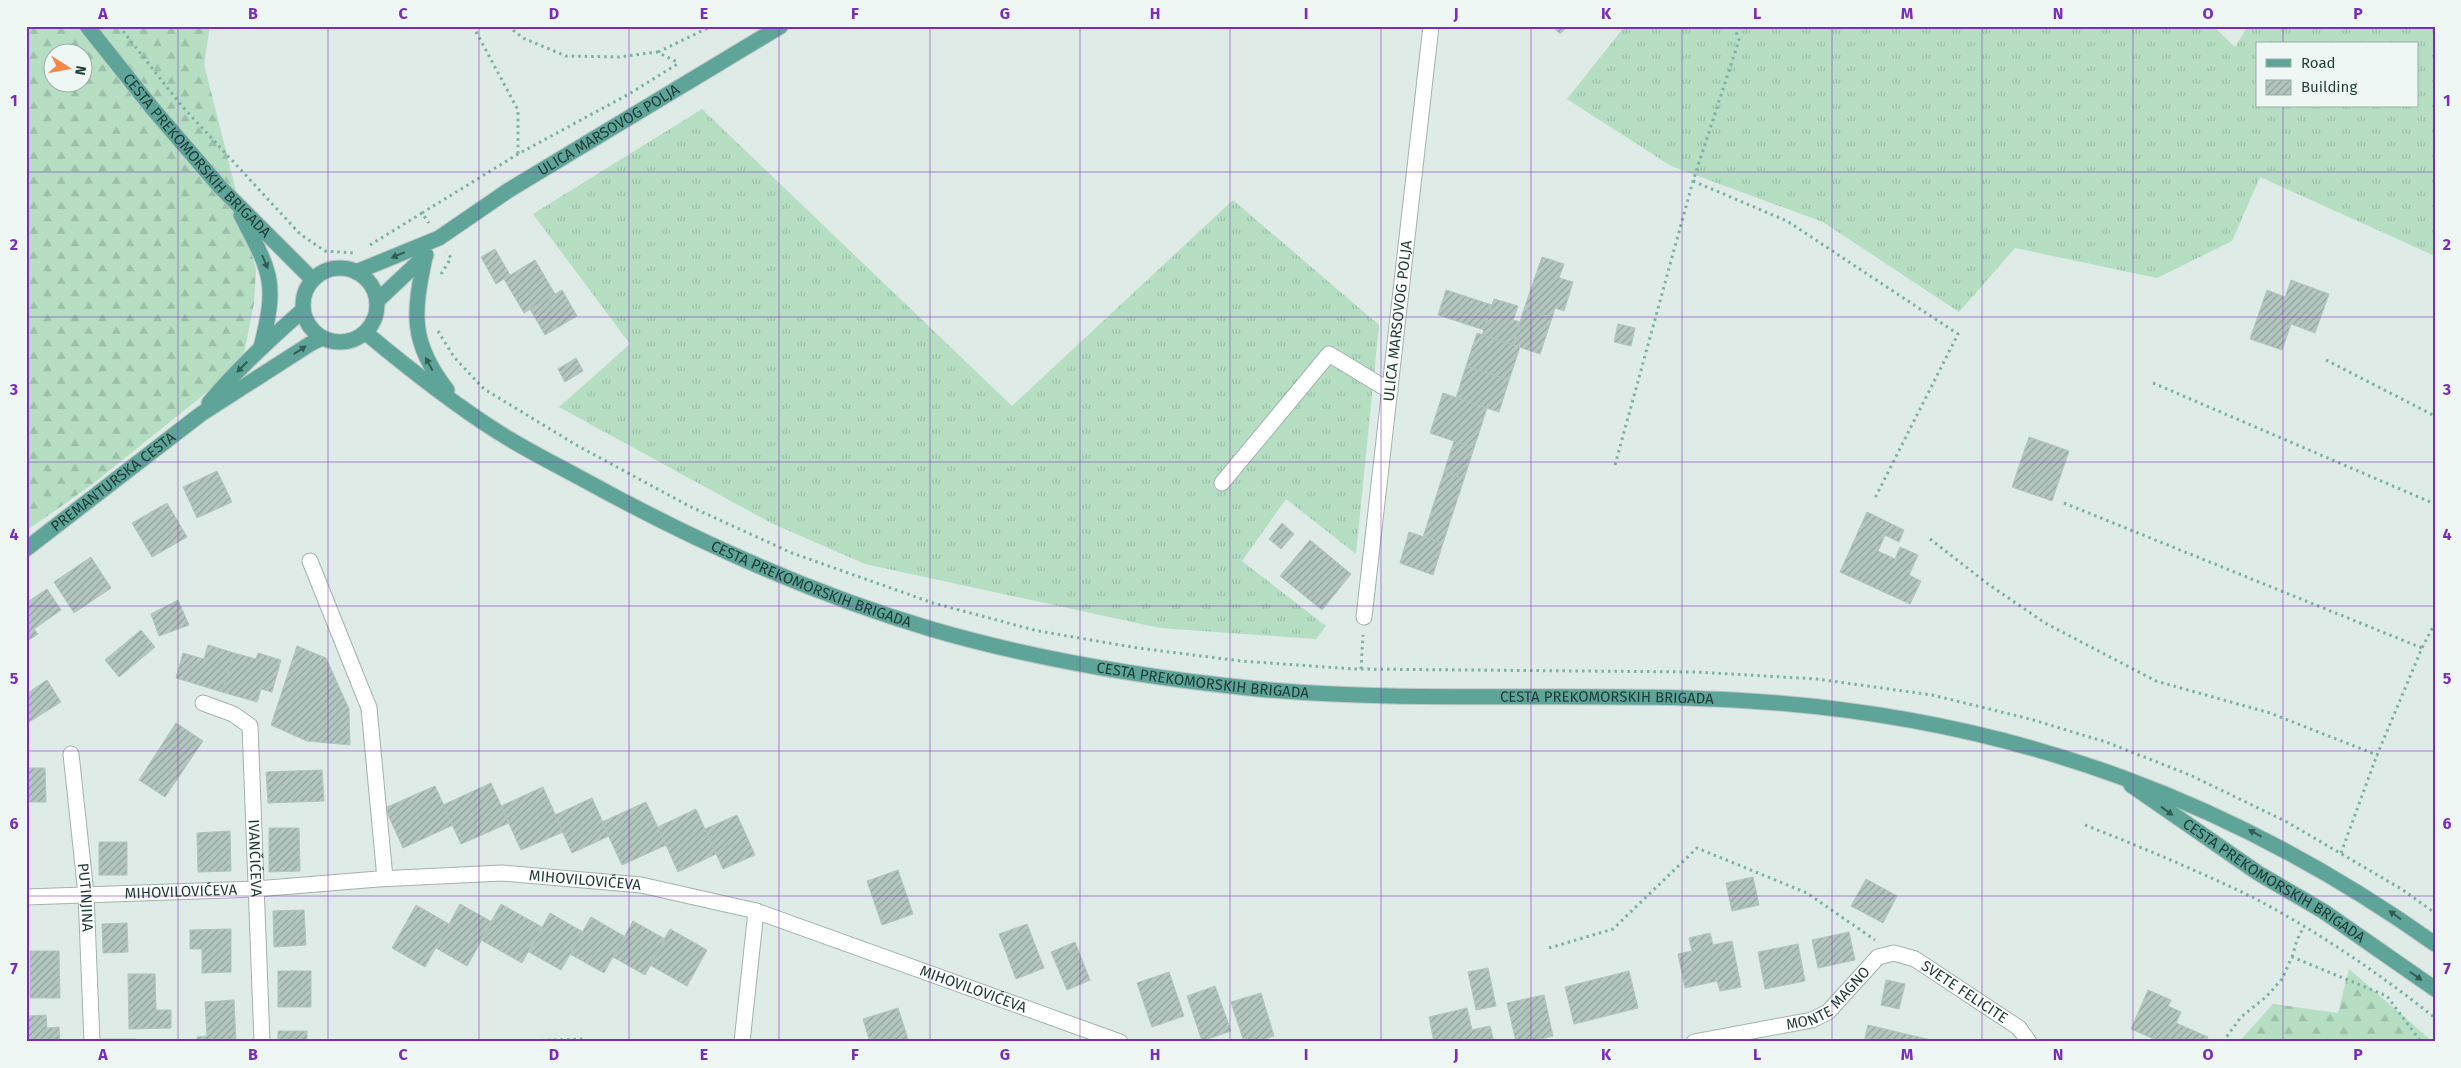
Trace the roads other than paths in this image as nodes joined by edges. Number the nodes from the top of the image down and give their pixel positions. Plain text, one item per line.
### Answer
1 (87, 26) edge
2 (780, 26) edge
3 (1431, 26) edge
4 (235, 203) junction
5 (439, 238) junction
6 (425, 257) junction
7 (356, 272) junction
8 (313, 280) junction
9 (377, 301) junction
10 (304, 310) junction
11 (366, 332) junction
12 (322, 338) junction
13 (261, 347) junction
14 (1390, 391) junction
15 (457, 404) junction
16 (201, 414) junction
17 (1222, 483) dead end
18 (26, 549) edge
19 (310, 561) dead end
20 (1364, 617) road end
21 (203, 704) dead end
22 (71, 754) dead end
23 (2113, 772) junction
24 (385, 878) junction
25 (256, 889) junction
26 (86, 894) junction
27 (26, 897) edge
28 (756, 911) junction
29 (2435, 944) edge
30 (1894, 952) joint
31 (2435, 989) edge
32 (92, 1042) edge
33 (262, 1042) edge
34 (742, 1042) edge
35 (1120, 1042) edge
36 (1694, 1042) edge
37 (2029, 1042) edge

1 - 4 main road, CESTA PREKOMORSKIH BRIGADA
2 - 5 main road, ULICA MARSOVOG POLJA
3 - 14 street, ULICA MARSOVOG POLJA
4 - 8 main road, CESTA PREKOMORSKIH BRIGADA
4 -> 13 main road
5 - 6 main road, ULICA MARSOVOG POLJA
5 -> 7 main road, ULICA MARSOVOG POLJA
6 - 9 main road, ULICA MARSOVOG POLJA
15 -> 6 main road
7 - 8 main road
7 - 9 main road
8 - 10 main road
9 - 11 main road
10 - 12 main road
10 - 13 main road, PREMANTURSKA CESTA
11 - 12 main road
11 - 15 main road, CESTA PREKOMORSKIH BRIGADA
16 -> 12 main road, PREMANTURSKA CESTA
13 -> 16 main road, PREMANTURSKA CESTA
14 - 17 street
14 - 20 street, ULICA MARSOVOG POLJA
15 - 23 main road, CESTA PREKOMORSKIH BRIGADA
16 - 18 main road, PREMANTURSKA CESTA
19 - 24 street
21 - 25 street, IVANČIĆEVA
22 - 26 street, PUTINJINA
29 -> 23 main road, CESTA PREKOMORSKIH BRIGADA
23 -> 31 main road, CESTA PREKOMORSKIH BRIGADA
24 - 25 street, MIHOVILOVIĆEVA
24 - 28 street, MIHOVILOVIĆEVA
25 - 26 street, MIHOVILOVIĆEVA
25 - 33 street, IVANČIĆEVA
26 - 27 street, MIHOVILOVIĆEVA
26 - 32 street, PUTINJINA
28 - 34 street
28 - 35 street, MIHOVILOVIĆEVA
30 - 36 street, MONTE MAGNO
30 - 37 street, SVETE FELICITE

